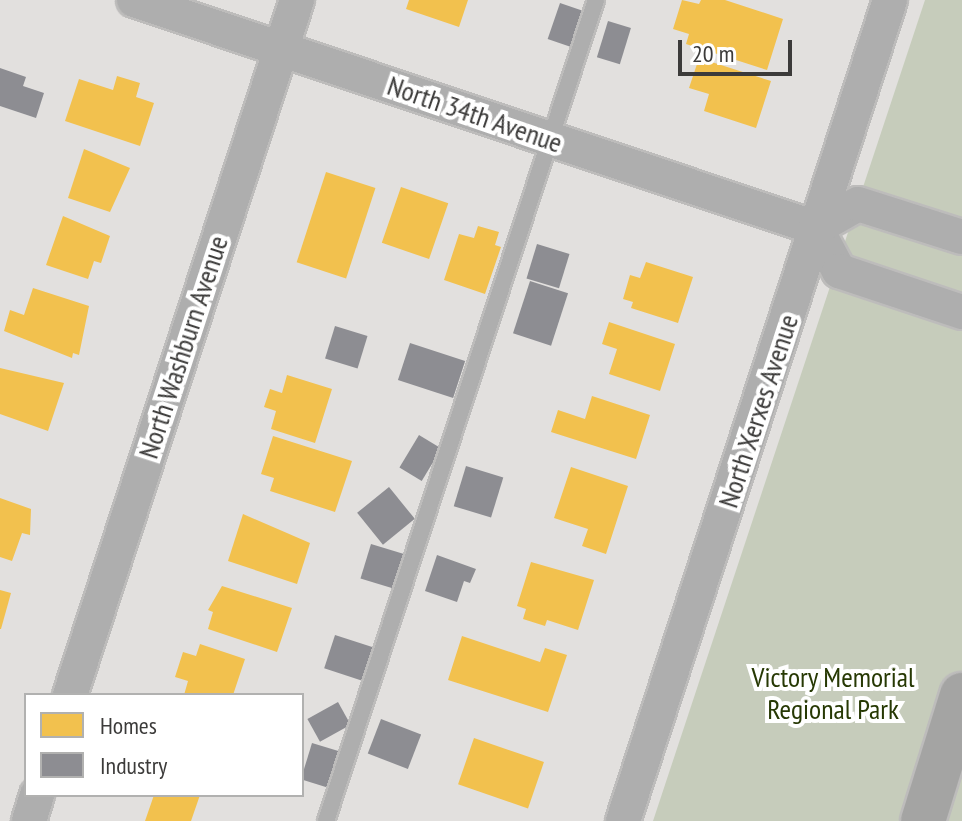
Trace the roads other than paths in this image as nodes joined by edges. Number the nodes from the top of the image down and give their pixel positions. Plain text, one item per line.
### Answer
1 (134, 0) edge
2 (297, 0) edge
3 (596, 0) edge
4 (890, 0) edge
5 (281, 49) junction
6 (550, 140) junction
7 (816, 228) junction
8 (962, 237) edge
9 (962, 312) edge
10 (71, 693) edge
11 (962, 695) edge
12 (36, 797) edge
13 (29, 821) edge
14 (326, 821) edge
15 (623, 821) edge
16 (923, 821) edge

1 - 5 street, North 34th Avenue
2 - 5 street, North Washburn Avenue
3 - 6 lane
4 - 7 street, North Xerxes Avenue
5 - 6 street, North 34th Avenue
5 - 10 street, North Washburn Avenue
6 - 7 street, North 34th Avenue
6 - 14 lane
7 - 8 street
7 - 9 street
7 - 15 street, North Xerxes Avenue
11 - 16 street
12 - 13 street

